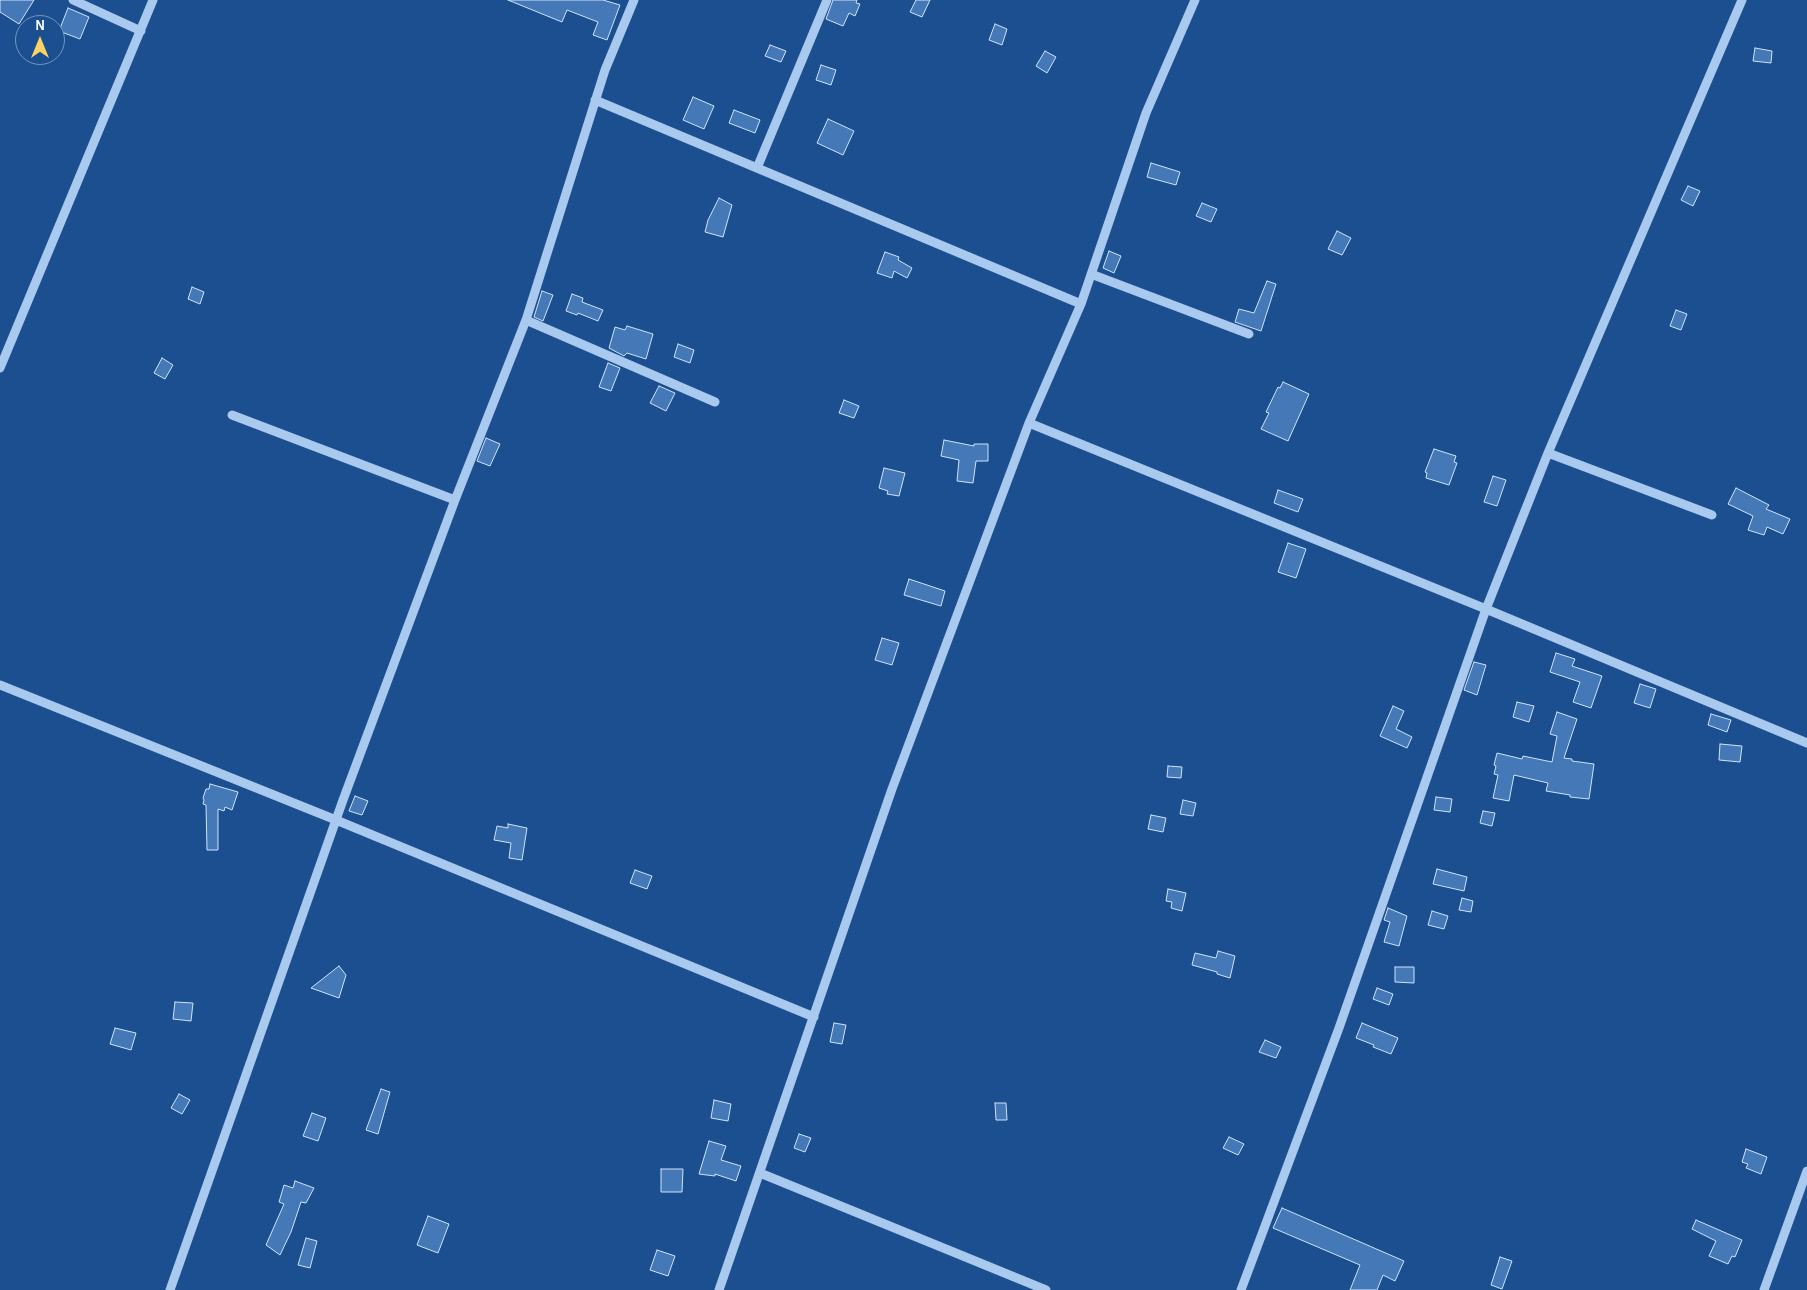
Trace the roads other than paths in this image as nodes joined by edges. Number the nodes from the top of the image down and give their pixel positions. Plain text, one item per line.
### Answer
1 (73, 0) edge
2 (152, 0) edge
3 (634, 0) edge
4 (827, 0) edge
5 (1195, 0) edge
6 (1742, 0) edge
7 (141, 31) junction
8 (595, 100) junction
9 (757, 168) junction
10 (1091, 274) junction
11 (1081, 304) junction
12 (526, 320) junction
13 (1249, 334) dead end
14 (0, 368) edge
15 (715, 402) dead end
16 (232, 415) dead end
17 (1029, 423) junction
18 (1548, 453) junction
19 (455, 500) junction
20 (1712, 515) dead end
21 (1486, 608) junction
22 (0, 685) edge
23 (1807, 743) edge
24 (336, 820) junction
25 (814, 1017) junction
26 (1807, 1171) edge
27 (760, 1173) junction
28 (170, 1290) edge
29 (719, 1290) edge
30 (1046, 1290) edge
31 (1241, 1290) edge
32 (1764, 1290) edge

1 - 7 street
2 - 7 street
3 - 8 street
4 - 9 street
5 - 10 street
6 - 18 street
7 - 14 street
8 - 9 street
8 - 12 street
9 - 11 street
10 - 11 street
10 - 13 street
11 - 17 street
12 - 15 street
12 - 19 street
16 - 19 street
17 - 21 street
17 - 25 street
18 - 20 street
18 - 21 street
19 - 24 street
21 - 23 street
21 - 31 street
22 - 24 street
24 - 25 street
24 - 28 street
25 - 27 street
26 - 32 street
27 - 29 street
27 - 30 street

